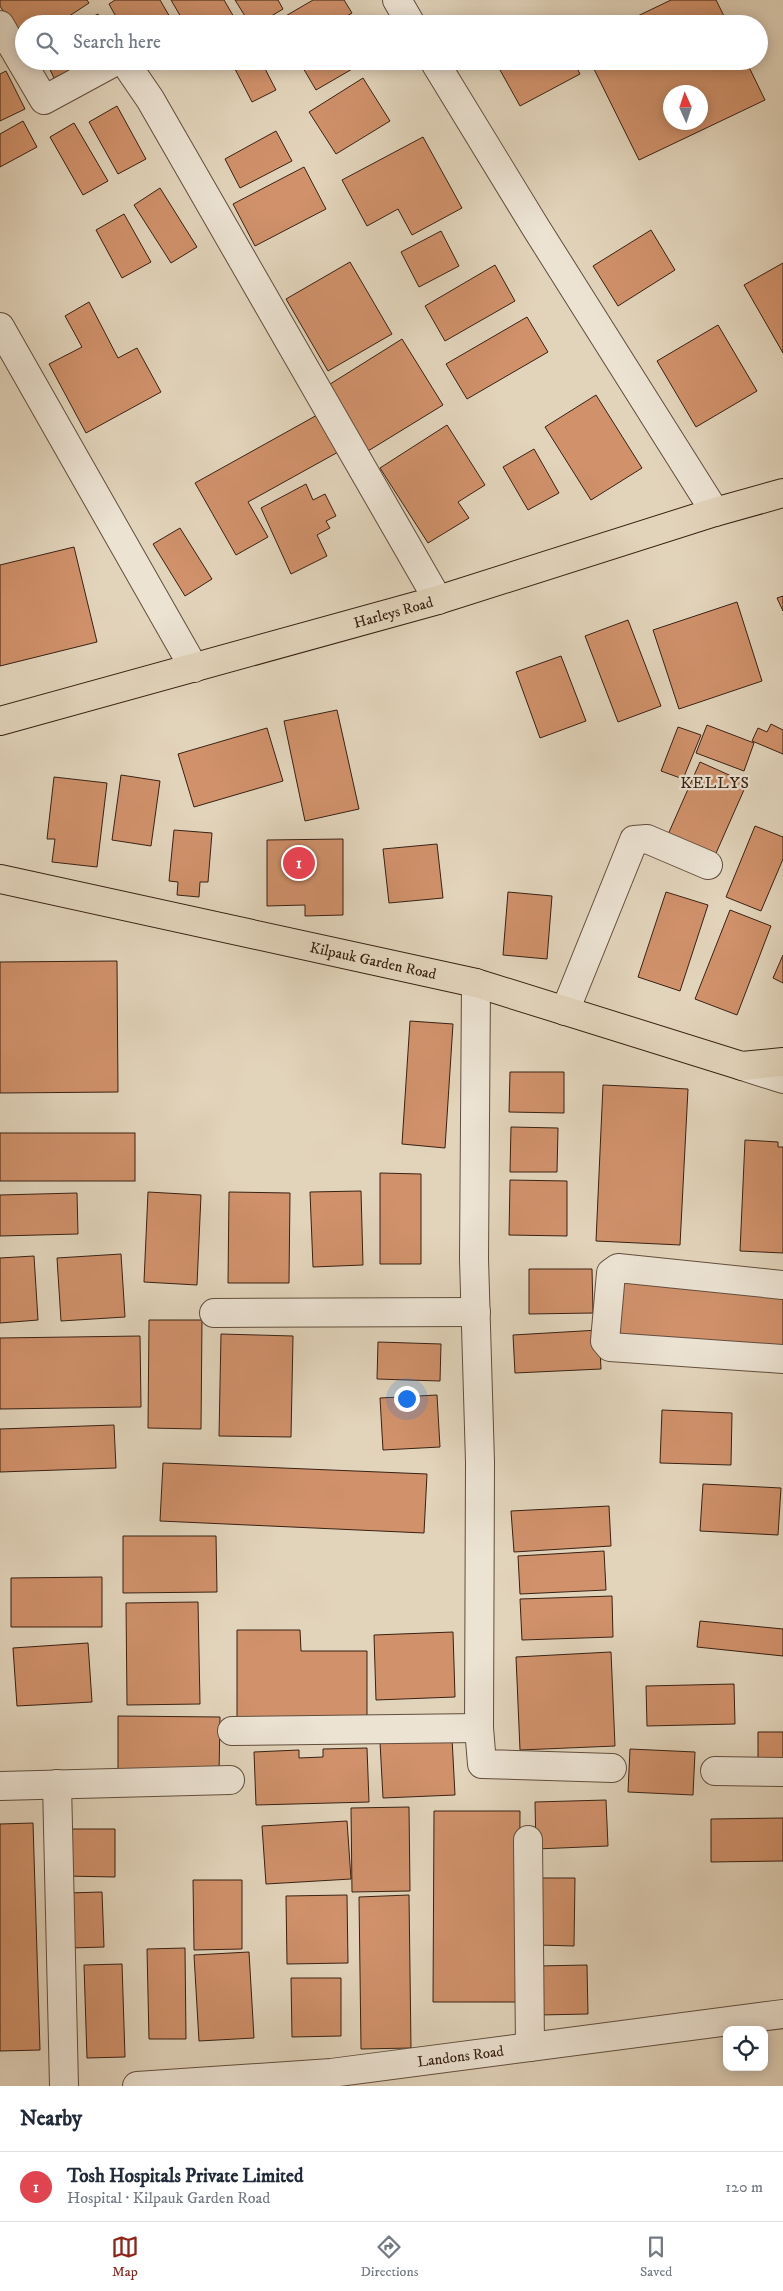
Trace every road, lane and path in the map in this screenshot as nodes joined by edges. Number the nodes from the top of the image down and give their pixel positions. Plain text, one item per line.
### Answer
1 (397, 0) edge
2 (406, 15) edge
3 (0, 25) edge
4 (15, 51) edge
5 (26, 70) edge
6 (99, 70) edge
7 (130, 70) edge
8 (439, 70) edge
9 (0, 327) edge
10 (783, 493) edge
11 (715, 512) junction
12 (438, 600) junction
13 (194, 668) junction
14 (0, 721) edge
15 (708, 865) dead end
16 (0, 880) edge
17 (476, 983) junction
18 (564, 1011) junction
19 (783, 1062) edge
20 (742, 1066) junction
21 (783, 1079) edge
22 (783, 1286) edge
23 (476, 1312) junction
24 (214, 1313) dead end
25 (783, 1359) edge
26 (479, 1728) junction
27 (232, 1731) dead end
28 (612, 1768) dead end
29 (715, 1771) dead end
30 (783, 1772) edge
31 (230, 1780) dead end
32 (57, 1784) junction
33 (0, 1786) edge
34 (528, 1840) dead end
35 (783, 2014) edge
36 (530, 2047) junction
37 (331, 2079) edge
38 (64, 2086) edge
39 (137, 2086) edge

1 - 2 street
3 - 4 street
5 - 6 street
7 - 12 street
8 - 11 street
9 - 13 street
10 - 11 main road, Harleys Road
11 - 12 main road, Harleys Road
12 - 13 main road, Harleys Road
13 - 14 main road, Harleys Road
15 - 18 street
16 - 17 main road, Kilpauk Garden Road
17 - 18 main road, Kilpauk Garden Road
17 - 23 street
18 - 20 main road, Kilpauk Garden Road
19 - 20 main road
20 - 21 street
22 - 25 street
23 - 24 street
23 - 26 street
26 - 27 street
26 - 28 street
29 - 30 street
31 - 32 street
32 - 33 street
32 - 38 street
34 - 36 street
35 - 36 street, Landons Road
36 - 37 street, Landons Road
37 - 39 street, Landons Road

